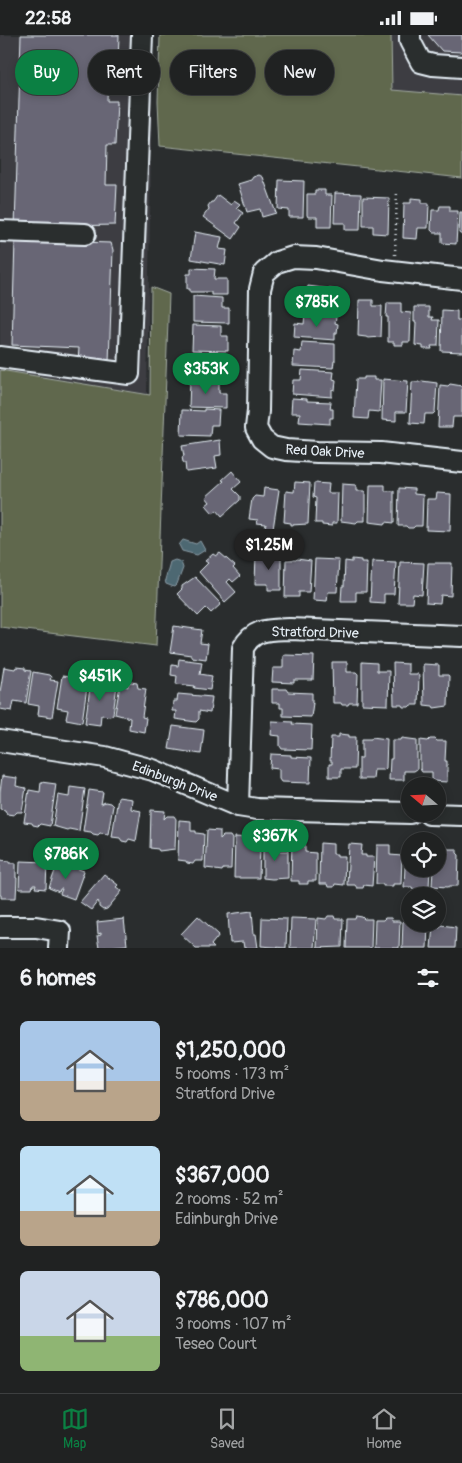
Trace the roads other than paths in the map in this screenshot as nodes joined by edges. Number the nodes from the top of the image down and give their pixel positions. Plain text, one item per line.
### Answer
1 (142, 35) edge
2 (410, 35) edge
3 (462, 67) edge
4 (0, 231) edge
5 (85, 234) dead end
6 (462, 279) edge
7 (0, 357) edge
8 (462, 462) edge
9 (462, 636) edge
10 (0, 741) edge
11 (238, 806) junction
12 (401, 813) edge
13 (446, 815) edge
14 (462, 815) edge
15 (0, 927) edge
16 (59, 948) edge

1 - 7 street
2 - 3 street
4 - 5 street
6 - 8 street, Red Oak Drive
9 - 11 street, Stratford Drive
10 - 11 street, Edinburgh Drive
11 - 12 street, Edinburgh Drive
13 - 14 street
15 - 16 street

